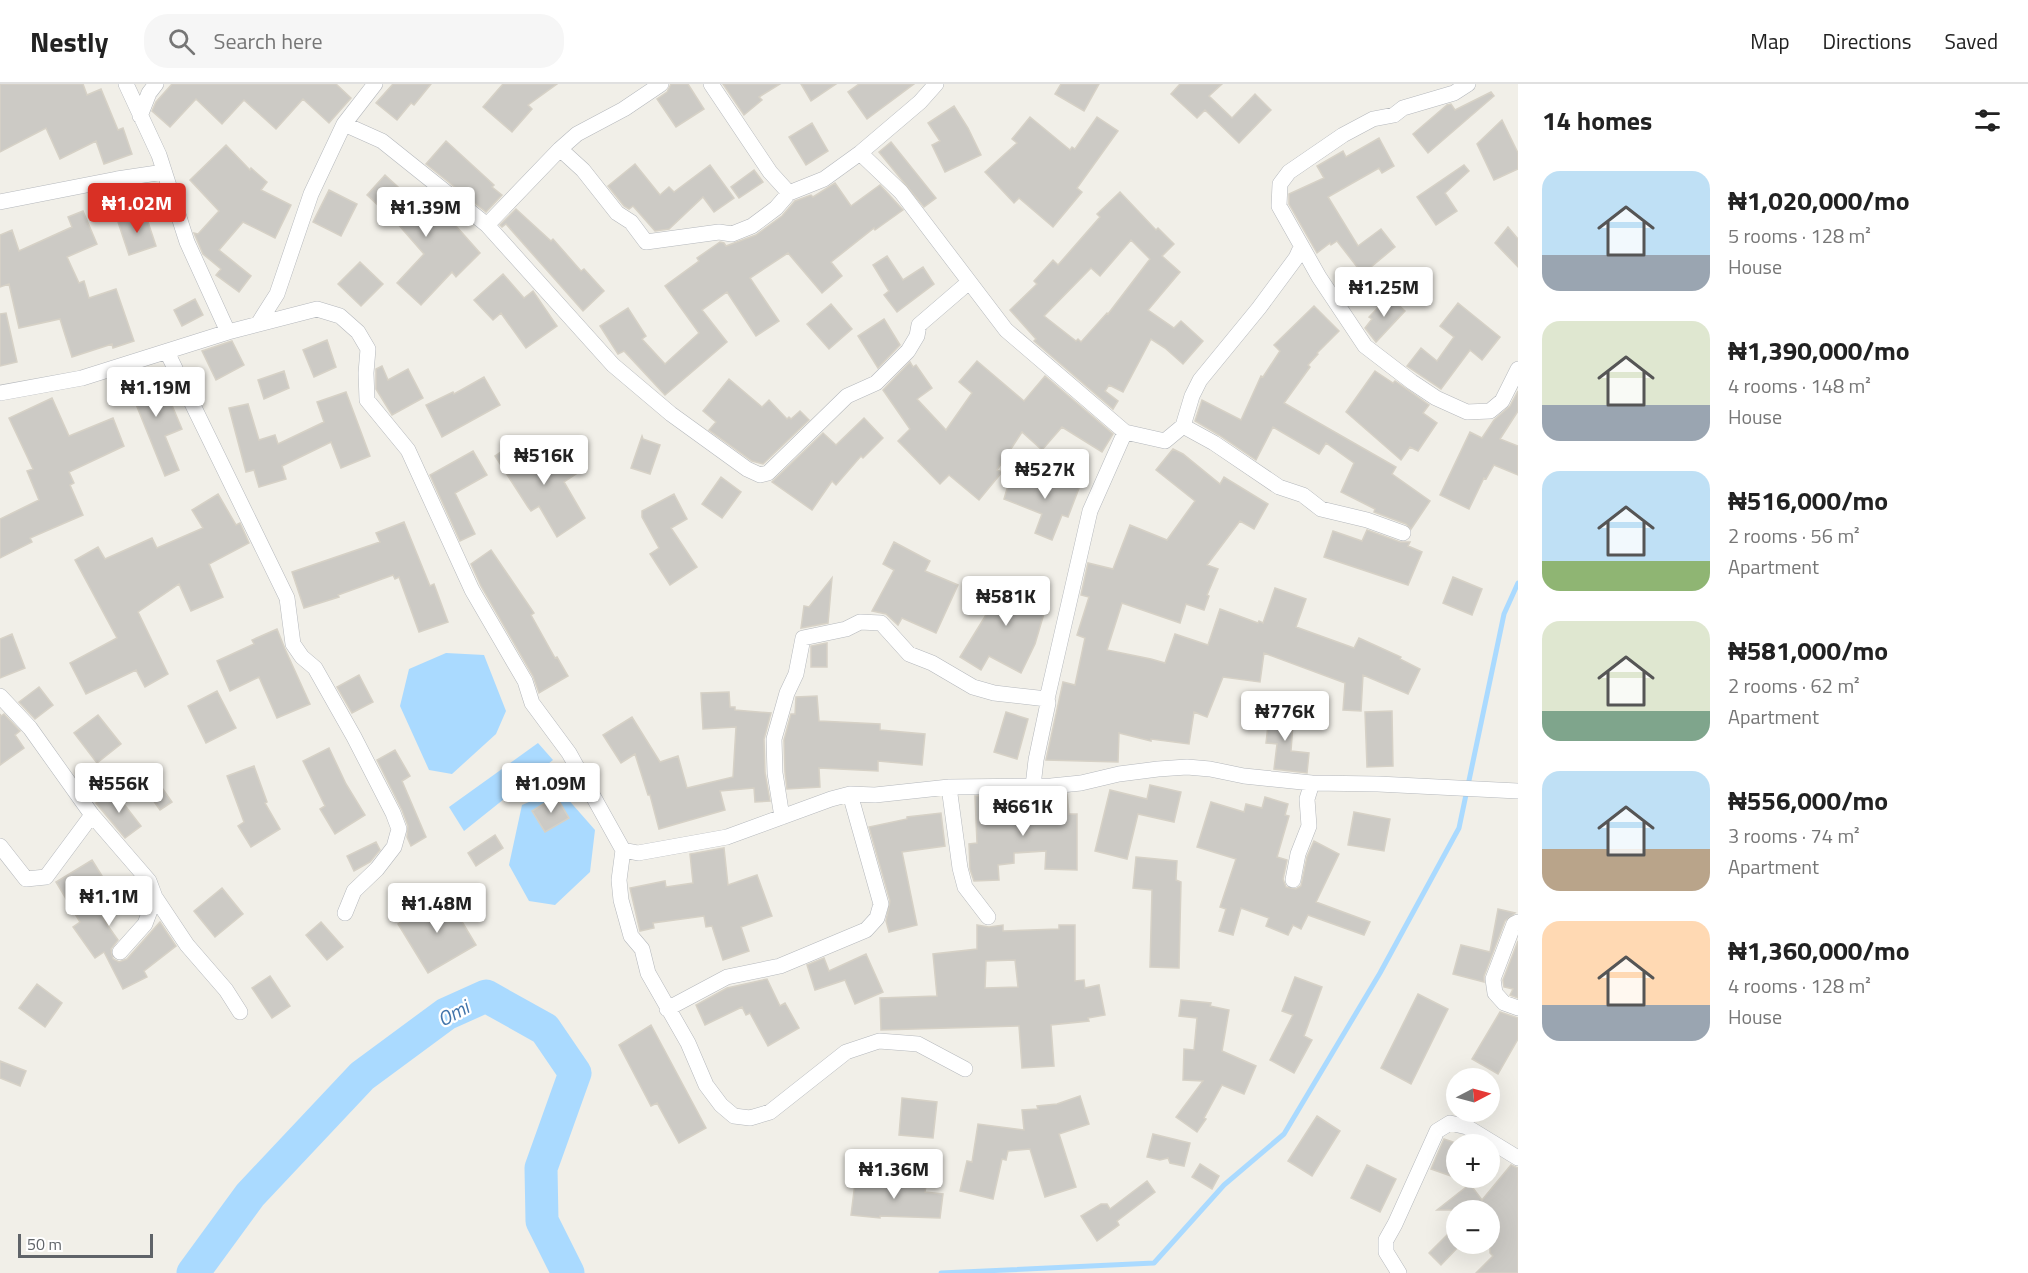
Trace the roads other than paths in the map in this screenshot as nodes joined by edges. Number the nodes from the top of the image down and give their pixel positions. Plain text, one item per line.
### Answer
1 (126, 84) edge
2 (156, 84) edge
3 (375, 84) edge
4 (661, 84) edge
5 (711, 84) edge
6 (936, 84) edge
7 (1468, 84) edge
8 (140, 116) junction
9 (344, 124) junction
10 (560, 149) junction
11 (860, 153) junction
12 (164, 172) junction
13 (789, 193) junction
14 (0, 202) edge
15 (487, 225) junction
16 (1303, 255) junction
17 (969, 282) junction
18 (258, 324) junction
19 (228, 332) junction
20 (167, 352) junction
21 (1518, 369) edge
22 (0, 393) edge
23 (1183, 426) junction
24 (1125, 432) junction
25 (1403, 533) dead end
26 (0, 696) edge
27 (1047, 699) junction
28 (1312, 783) junction
29 (1033, 786) junction
30 (949, 787) junction
31 (1518, 791) edge
32 (850, 794) junction
33 (92, 815) junction
34 (782, 817) junction
35 (0, 846) edge
36 (623, 850) junction
37 (1293, 880) dead end
38 (155, 897) junction
39 (345, 913) dead end
40 (988, 917) dead end
41 (1518, 922) edge
42 (120, 952) dead end
43 (1518, 1008) edge
44 (667, 1010) junction
45 (240, 1012) dead end
46 (965, 1069) dead end
47 (1518, 1158) edge
48 (1399, 1273) edge

1 - 8 street
2 - 8 street
3 - 9 street
4 - 10 street
5 - 13 street
6 - 11 street
7 - 16 street
8 - 12 street
9 - 15 street
9 - 18 street
10 - 13 street
10 - 15 street
11 - 13 street
11 - 17 street
12 - 14 street
12 - 19 street
15 - 17 street
16 - 21 street
16 - 23 street
17 - 24 street
18 - 19 street
18 - 36 street
19 - 20 street
20 - 22 street
20 - 39 street
23 - 24 street
23 - 25 street
24 - 27 street
26 - 33 street
27 - 29 street
27 - 34 street
28 - 29 street
28 - 31 street
28 - 37 street
29 - 30 street
30 - 32 street
30 - 40 street
32 - 34 street
32 - 44 street
33 - 35 street
33 - 38 street
34 - 36 street
36 - 44 street
38 - 42 street
38 - 45 street
41 - 43 street
44 - 46 street
47 - 48 street

